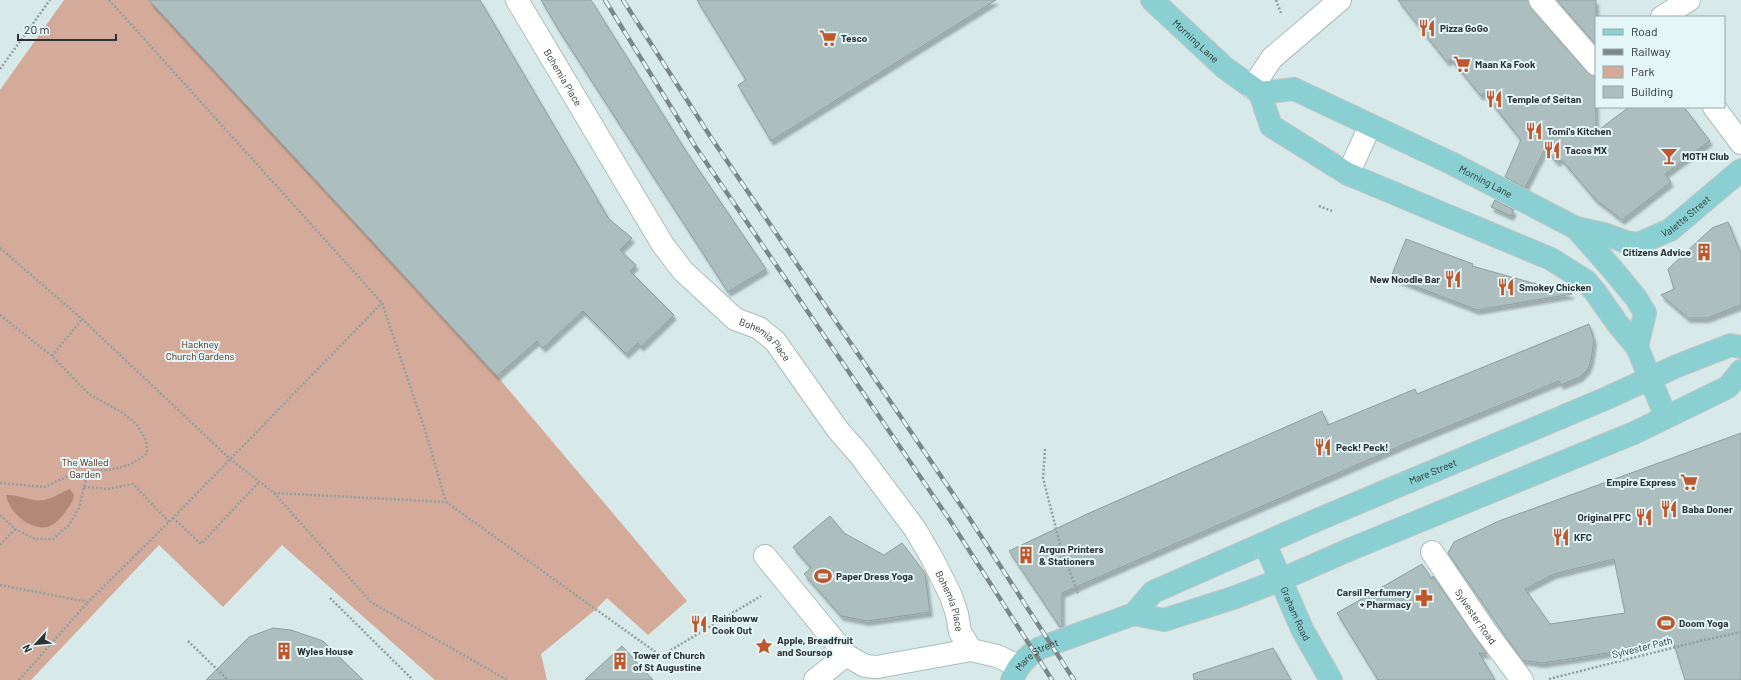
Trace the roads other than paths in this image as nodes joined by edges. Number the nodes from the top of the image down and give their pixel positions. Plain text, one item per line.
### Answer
1 (517, 0) edge
2 (1152, 0) edge
3 (1340, 0) edge
4 (1540, 0) edge
5 (1688, 0) edge
6 (1664, 16) edge
7 (1595, 63) edge
8 (1256, 91) junction
9 (1715, 108) edge
10 (1370, 126) junction
11 (1741, 143) edge
12 (1741, 170) edge
13 (1348, 174) junction
14 (1576, 228) junction
15 (1637, 347) junction
16 (1741, 347) edge
17 (1650, 378) junction
18 (1737, 382) edge
19 (1666, 417) junction
20 (1265, 544) junction
21 (1432, 552) dead end
22 (765, 556) dead end
23 (1280, 580) junction
24 (1134, 614) junction
25 (971, 650) junction
26 (846, 655) junction
27 (1015, 673) edge
28 (821, 675) edge
29 (1331, 680) edge
30 (1522, 680) edge

1 - 25 street, Bohemia Place
2 - 8 main road, Morning Lane
3 - 8 street
4 - 7 street
5 - 6 street
8 - 10 main road, Morning Lane
8 - 13 main road
9 - 11 street
10 - 13 street
10 - 14 main road, Morning Lane
12 - 14 main road, Valette Street
13 - 15 main road
14 - 15 main road, Morning Lane
15 - 17 main road
16 - 17 main road, Mare Street
17 - 19 main road
17 - 20 main road, Mare Street
18 - 19 main road
19 - 23 main road
20 - 23 main road, Graham Road
20 - 24 main road, Mare Street
21 - 30 street, Sylvester Road
22 - 26 street
23 - 24 main road
23 - 29 main road, Graham Road
24 - 27 main road, Mare Street
25 - 26 street, Mare Street
25 - 27 street, Mare Street
26 - 28 street

